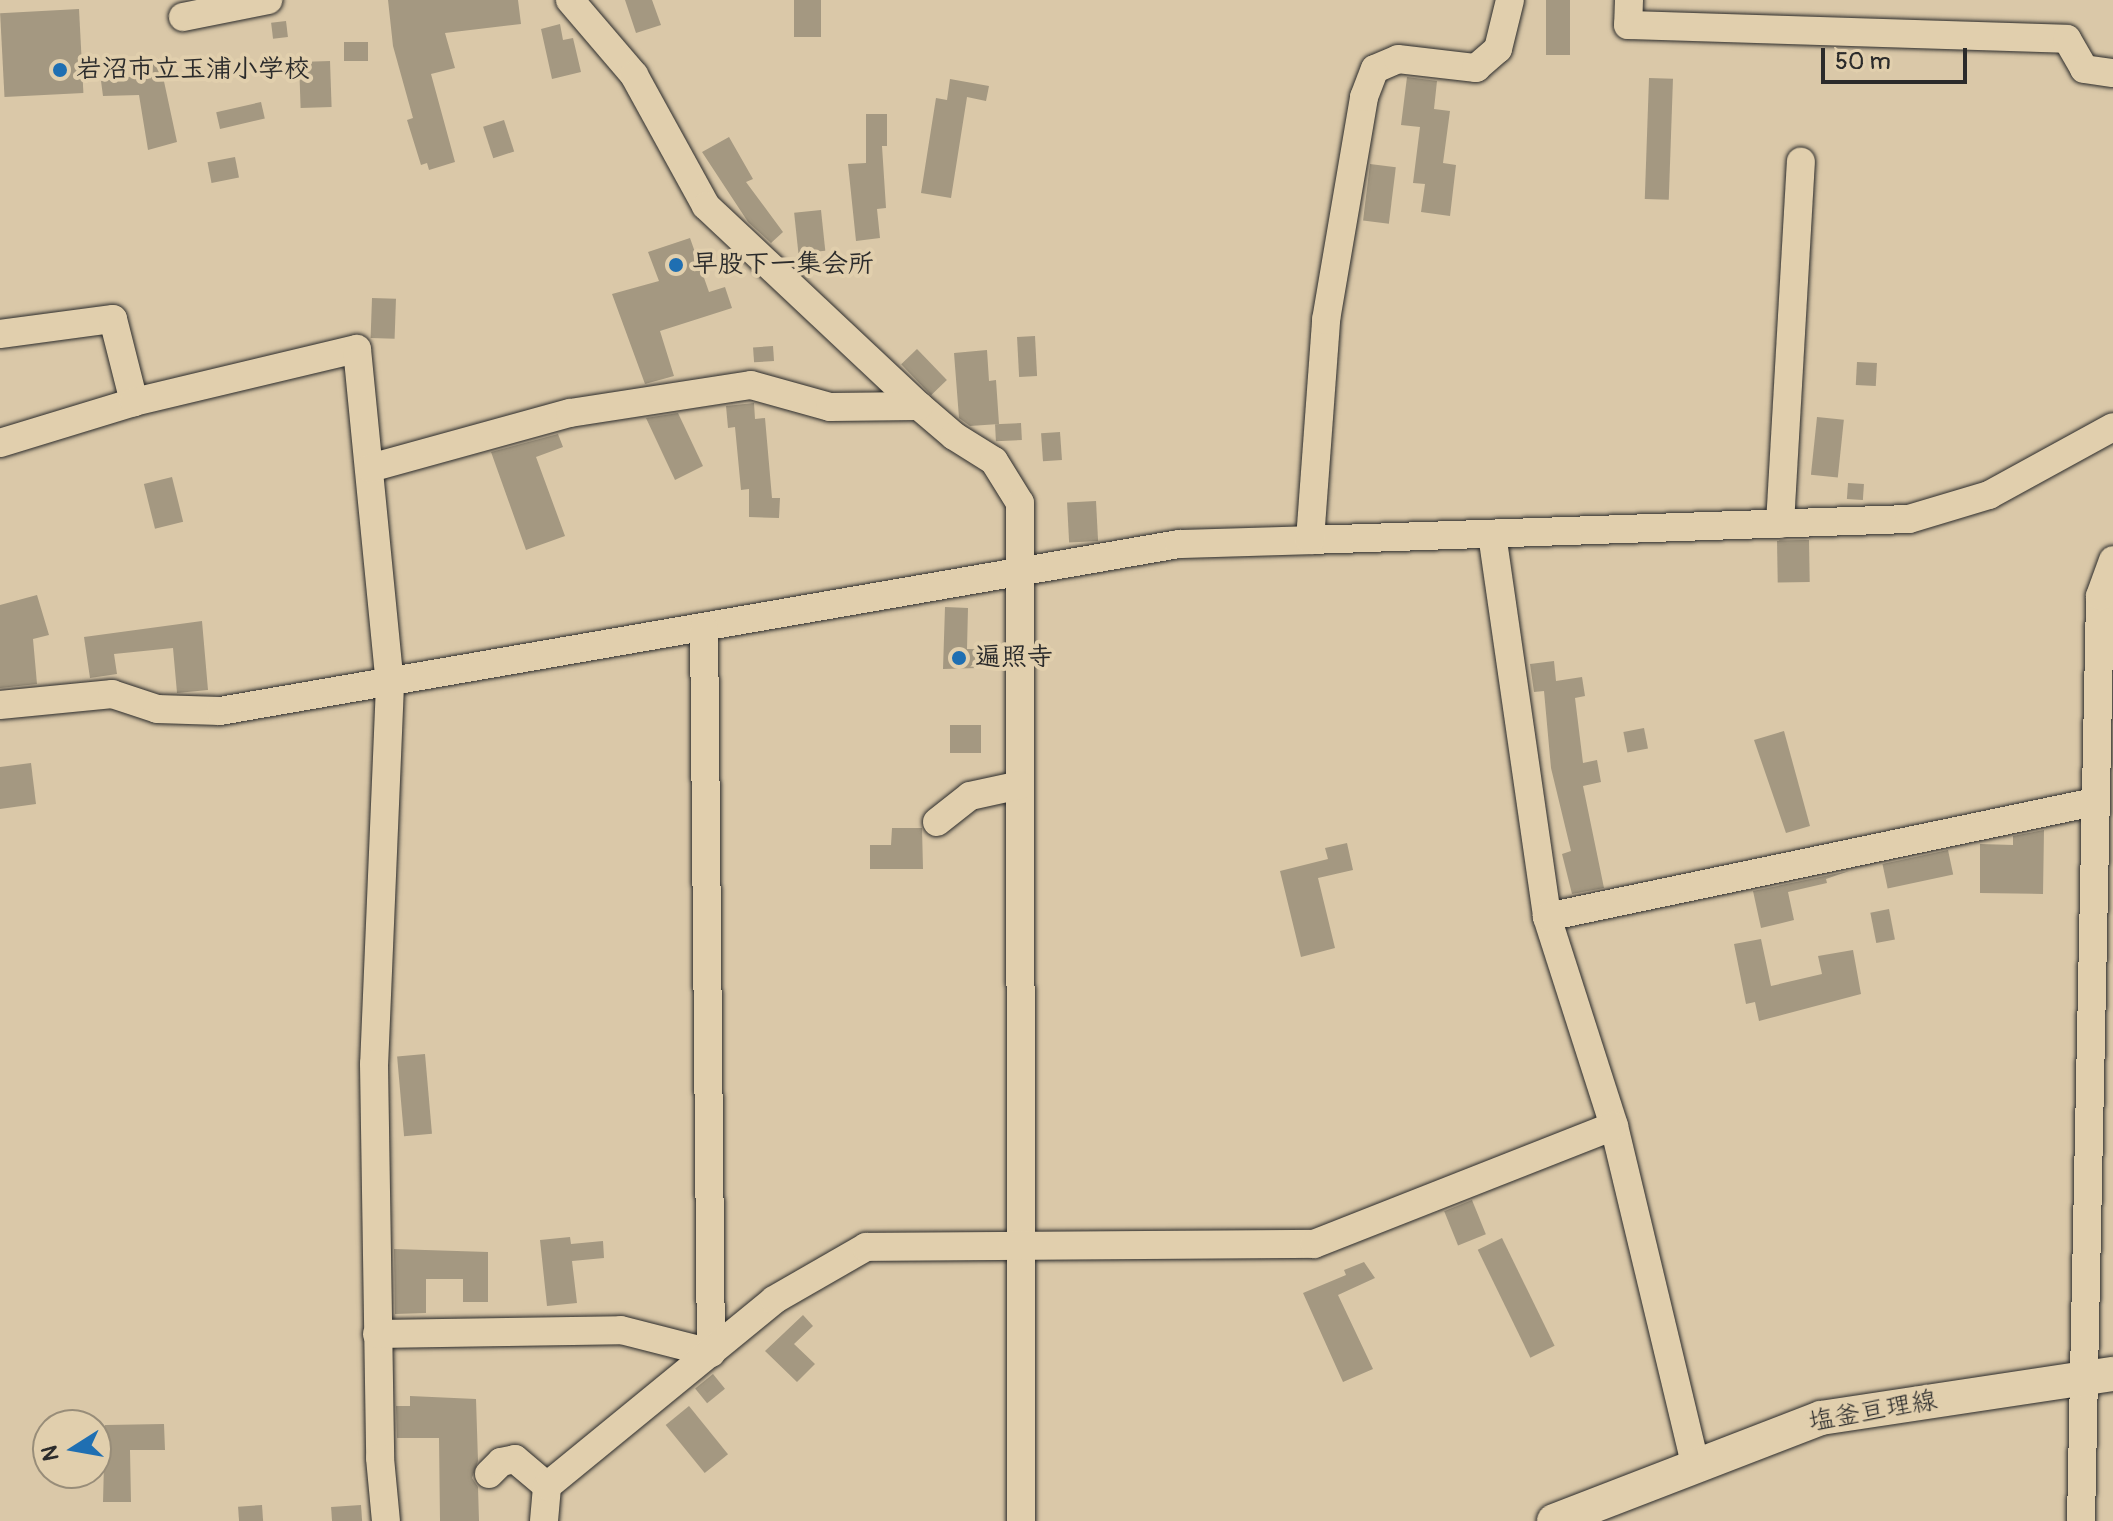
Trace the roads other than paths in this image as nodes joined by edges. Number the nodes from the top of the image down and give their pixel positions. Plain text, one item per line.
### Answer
1 (268, 0) edge
2 (570, 0) edge
3 (1510, 0) edge
4 (1629, 0) edge
5 (183, 17) dead end
6 (2113, 73) edge
7 (1801, 162) dead end
8 (0, 334) edge
9 (134, 402) junction
10 (919, 406) junction
11 (2113, 427) edge
12 (0, 443) edge
13 (370, 468) junction
14 (1780, 524) junction
15 (1492, 534) junction
16 (1310, 540) junction
17 (2113, 560) edge
18 (1020, 573) junction
19 (704, 630) junction
20 (390, 685) junction
21 (0, 705) edge
22 (1020, 785) junction
23 (2094, 802) junction
24 (937, 822) dead end
25 (1547, 917) junction
26 (1614, 1126) junction
27 (1020, 1246) junction
28 (377, 1334) junction
29 (711, 1353) junction
30 (2099, 1376) edge
31 (1695, 1463) junction
32 (489, 1474) dead end
33 (547, 1486) junction
34 (386, 1521) edge
35 (544, 1521) edge
36 (1021, 1521) edge
37 (1554, 1521) edge
38 (2081, 1521) edge

1 - 5 street
2 - 10 street
3 - 16 street
4 - 6 street
7 - 14 street
8 - 9 street
9 - 12 street
9 - 13 street
10 - 13 street
10 - 18 street
11 - 14 street
13 - 20 street
14 - 15 street
15 - 16 street
15 - 25 street
16 - 18 street
17 - 23 street
18 - 19 street
18 - 22 street
19 - 20 street
19 - 29 street
20 - 21 street
20 - 28 street
22 - 24 street
22 - 27 street
23 - 25 street
23 - 30 street
25 - 26 street
26 - 27 street
26 - 31 street
27 - 29 street
27 - 36 street
28 - 29 street
28 - 34 street
29 - 33 street
30 - 31 main road, 塩釜亘理線
30 - 38 street
31 - 37 main road, 塩釜亘理線
32 - 33 street
33 - 35 street

